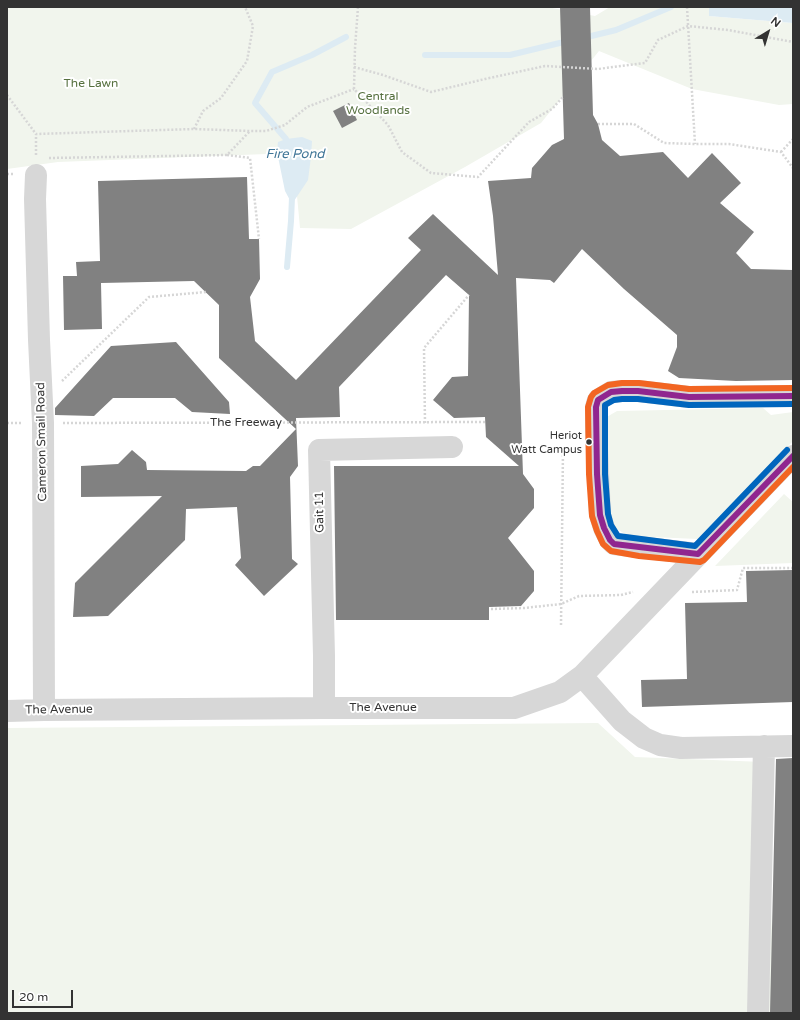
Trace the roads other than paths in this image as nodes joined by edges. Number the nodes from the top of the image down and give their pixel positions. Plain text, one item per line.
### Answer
1 (40, 166) road end
2 (793, 396) edge
3 (452, 447) dead end
4 (789, 468) edge
5 (698, 554) junction
6 (582, 676) junction
7 (324, 708) junction
8 (44, 710) junction
9 (7, 711) edge
10 (764, 746) junction
11 (793, 746) edge
12 (758, 1013) edge

1 - 8 street, Cameron Smail Road
2 - 5 street
3 - 7 street, Gait 11
4 - 5 street, The Avenue
5 - 6 street, The Avenue
6 - 7 street, The Avenue
6 - 10 street
7 - 8 street, The Avenue
8 - 9 street, The Avenue
10 - 11 street
10 - 12 street

